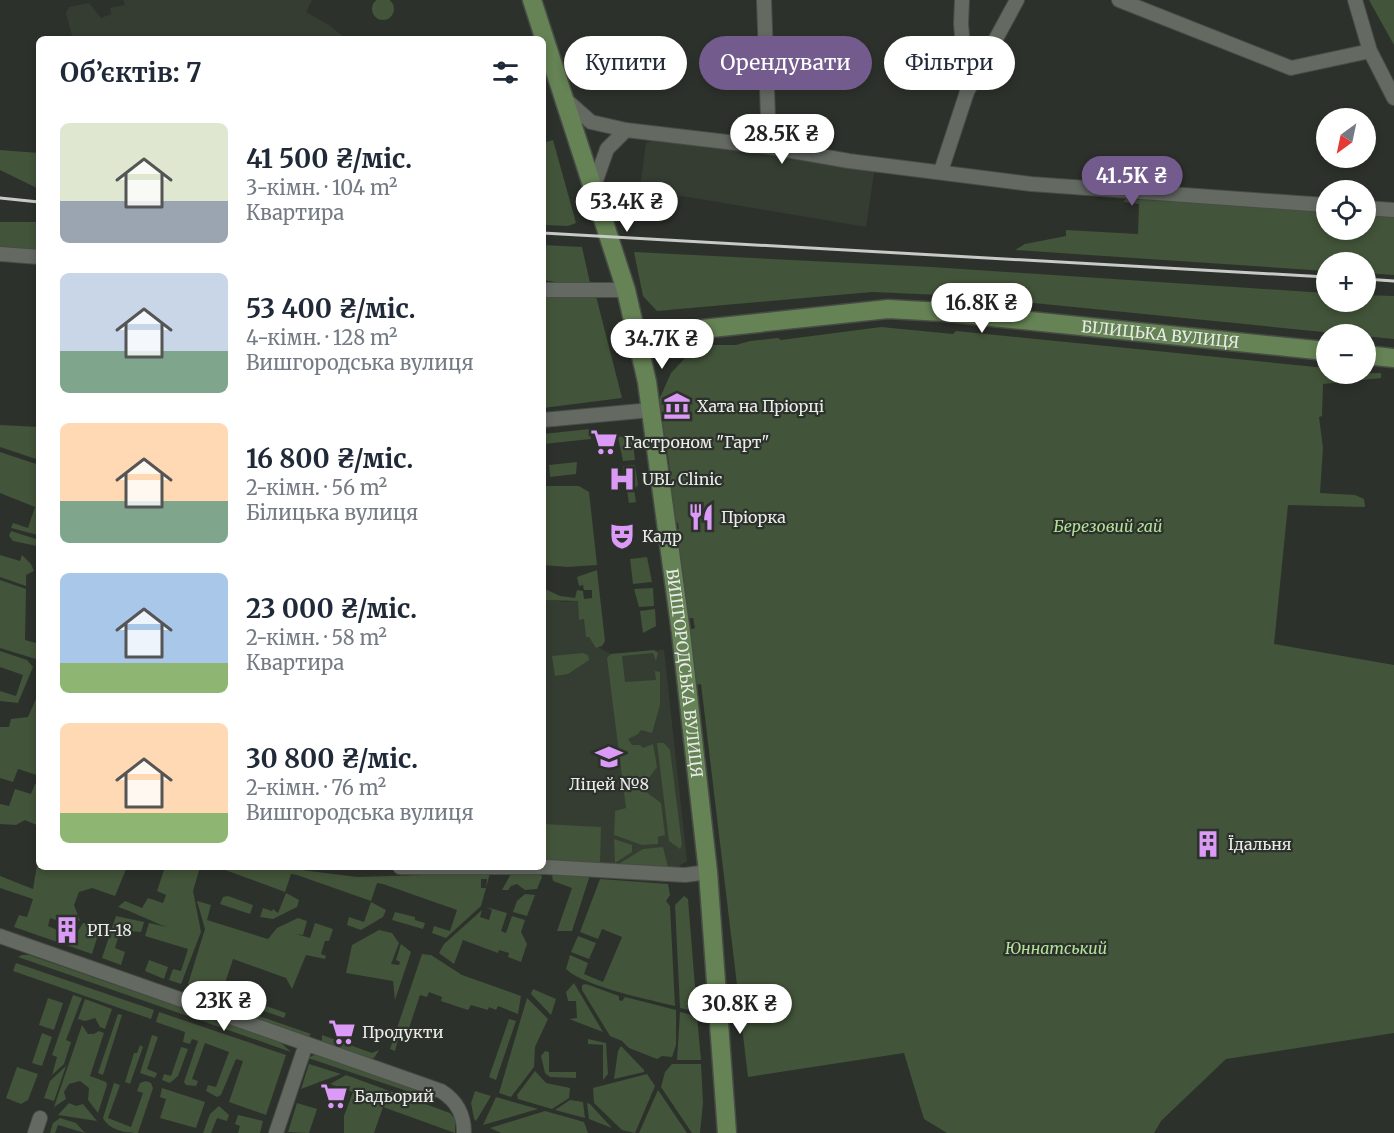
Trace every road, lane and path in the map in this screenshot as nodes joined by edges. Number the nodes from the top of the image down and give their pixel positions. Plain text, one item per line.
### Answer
1 (532, 0) edge
2 (764, 0) edge
3 (962, 0) edge
4 (1017, 0) edge
5 (1119, 0) edge
6 (1355, 0) edge
7 (544, 36) edge
8 (546, 43) edge
9 (1370, 51) junction
10 (967, 92) junction
11 (564, 98) junction
12 (1394, 98) edge
13 (626, 130) junction
14 (769, 147) junction
15 (941, 171) junction
16 (594, 186) junction
17 (1316, 204) edge
18 (1376, 209) edge
19 (1394, 210) edge
20 (0, 254) edge
21 (36, 257) edge
22 (546, 290) edge
23 (626, 290) junction
24 (637, 336) junction
25 (1316, 350) edge
26 (1376, 357) edge
27 (1394, 358) edge
28 (651, 410) junction
29 (546, 420) edge
30 (546, 867) edge
31 (708, 873) junction
32 (0, 936) edge
33 (306, 1044) junction
34 (40, 1118) dead end
35 (35, 1133) edge
36 (276, 1133) edge
37 (464, 1133) edge
38 (727, 1133) edge

1 - 7 main road, ВИШГОРОДСЬКА ВУЛИЦЯ
2 - 14 street
3 - 10 street
4 - 10 street
5 - 9 street
6 - 9 street
8 - 11 main road, ВИШГОРОДСЬКА ВУЛИЦЯ
9 - 12 street
10 - 15 street
11 - 13 street
11 - 16 main road, ВИШГОРОДСЬКА ВУЛИЦЯ
13 - 14 street
13 - 16 street
14 - 15 street
15 - 17 street
16 - 23 main road, ВИШГОРОДСЬКА ВУЛИЦЯ
18 - 19 street
20 - 21 street
22 - 23 street
23 - 24 main road, ВИШГОРОДСЬКА ВУЛИЦЯ
24 - 25 main road, БІЛИЦЬКА ВУЛИЦЯ
24 - 28 main road, ВИШГОРОДСЬКА ВУЛИЦЯ
26 - 27 main road
28 - 29 street
28 - 31 main road, ВИШГОРОДСЬКА ВУЛИЦЯ
30 - 31 street
31 - 38 main road, ВИШГОРОДСЬКА ВУЛИЦЯ
32 - 33 street
33 - 36 street
33 - 37 street
34 - 35 street

